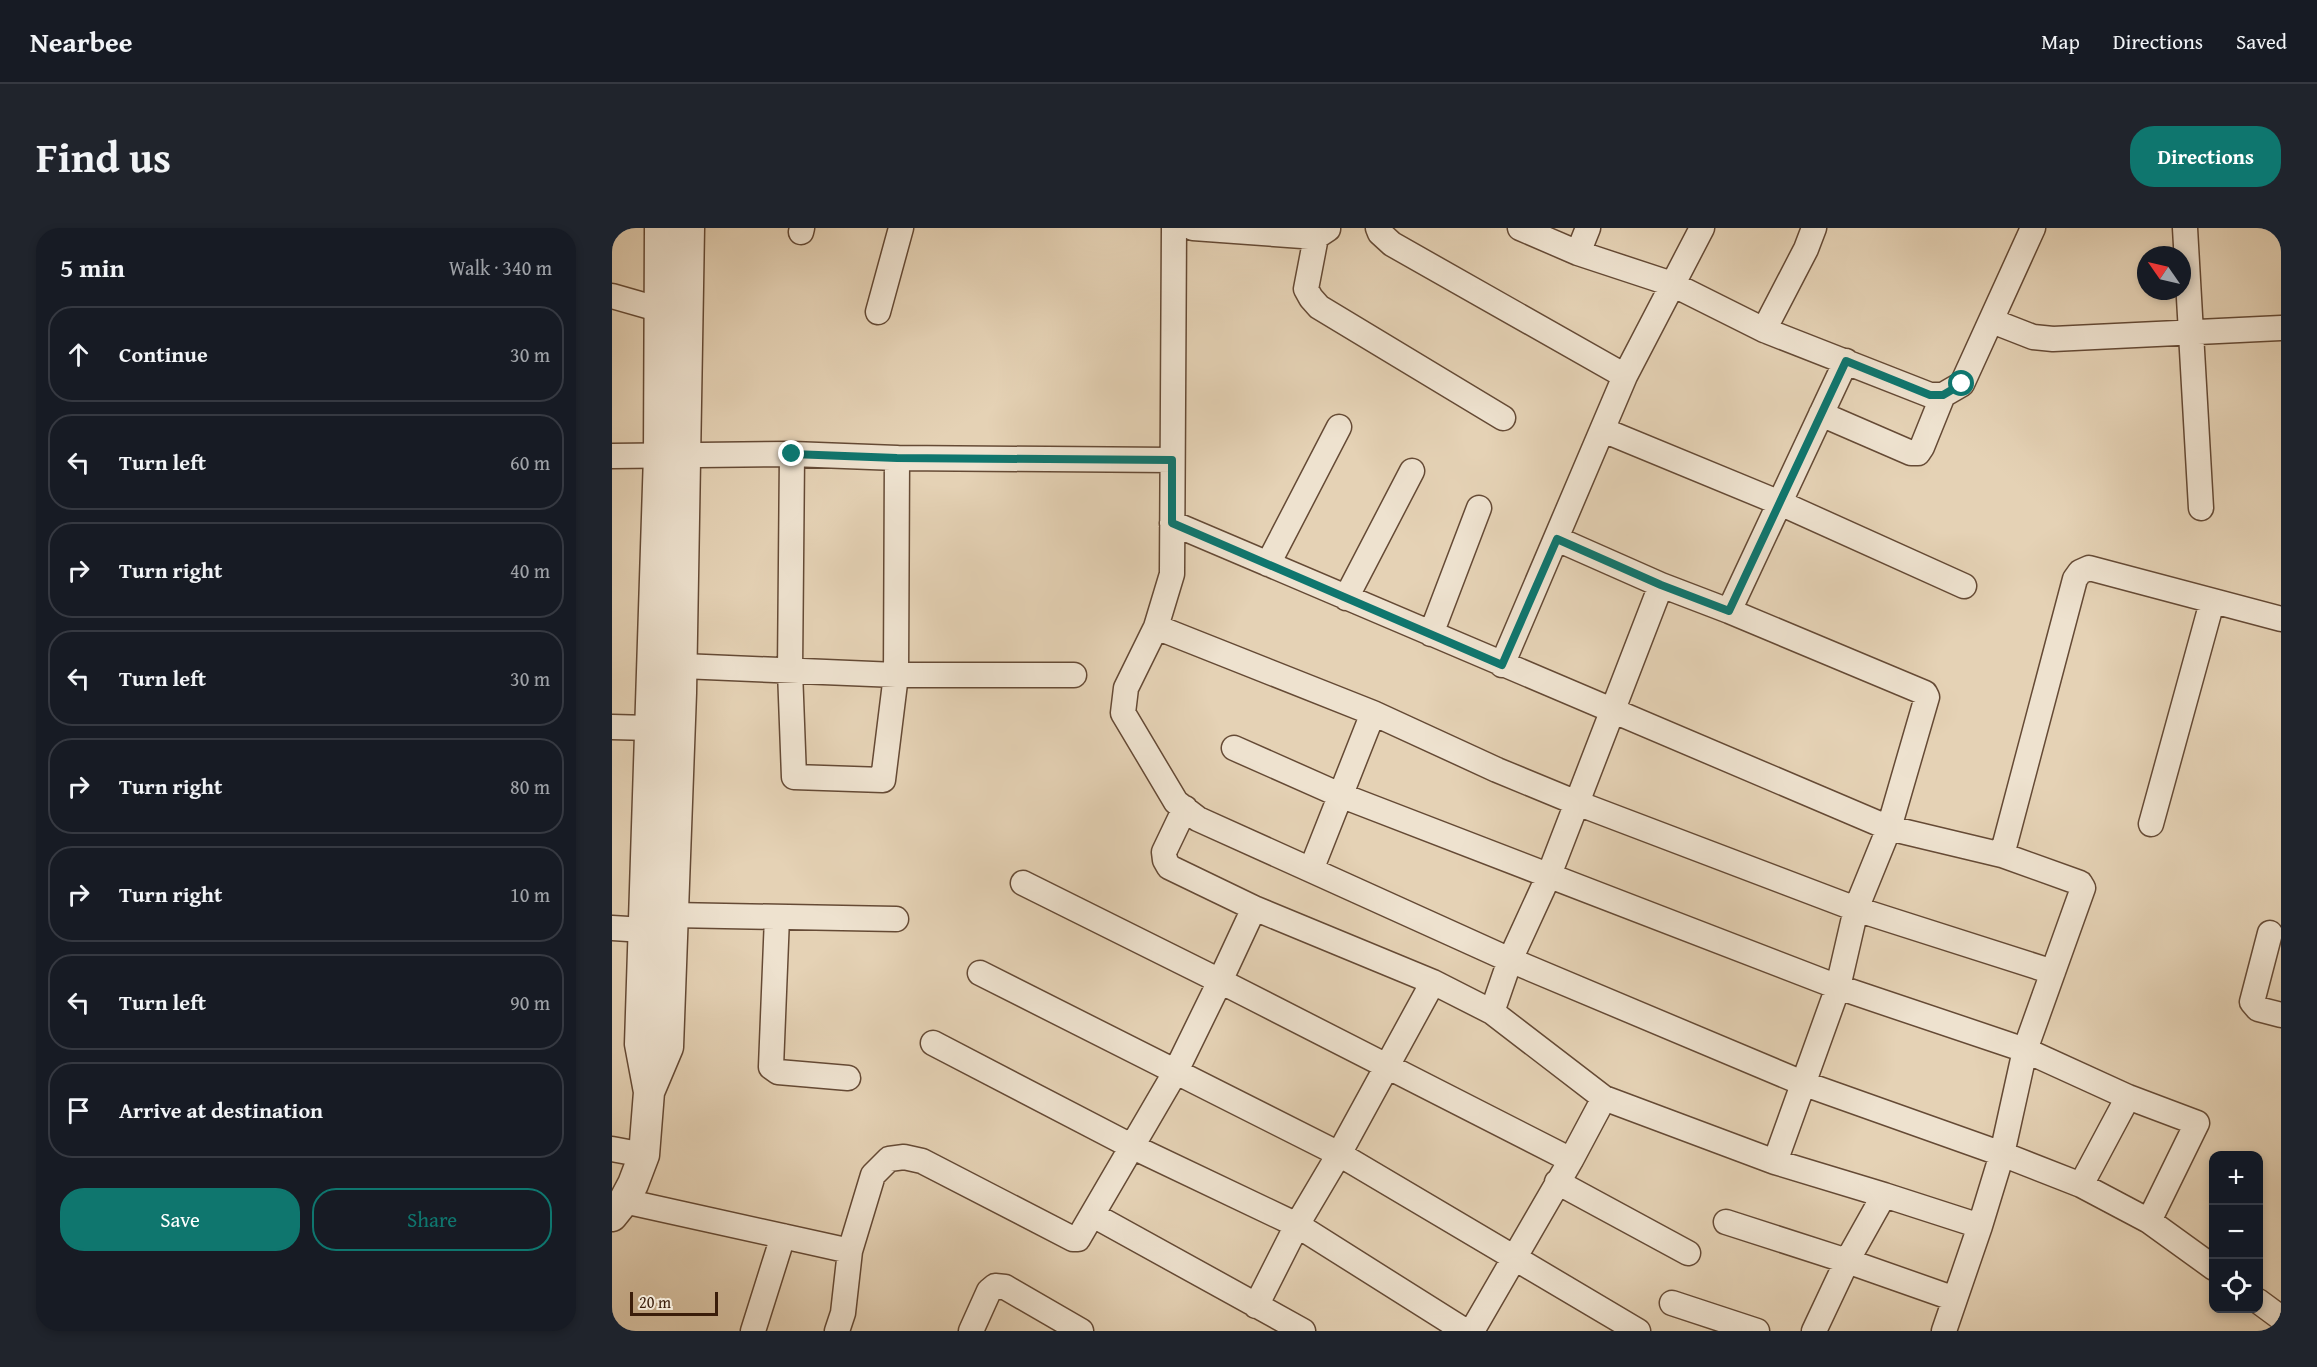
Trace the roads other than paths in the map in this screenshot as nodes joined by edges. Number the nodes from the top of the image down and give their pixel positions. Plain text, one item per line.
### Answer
1 (660, 228) edge
2 (689, 228) edge
3 (901, 228) edge
4 (1174, 228) edge
5 (1193, 228) edge
6 (1378, 228) edge
7 (1520, 228) edge
8 (1588, 228) edge
9 (1702, 228) edge
10 (1814, 228) edge
11 (2033, 228) edge
12 (2185, 228) edge
13 (1322, 233) edge
14 (1578, 253) junction
15 (1672, 284) junction
16 (612, 296) edge
17 (661, 310) junction
18 (878, 312) dead end
19 (1992, 321) junction
20 (2281, 328) edge
21 (1764, 330) junction
22 (2192, 333) junction
23 (1846, 361) junction
24 (1626, 376) junction
25 (1943, 395) junction
26 (1821, 414) junction
27 (1503, 418) dead end
28 (1339, 427) dead end
29 (1603, 430) junction
30 (792, 454) junction
31 (673, 455) junction
32 (612, 456) edge
33 (897, 458) junction
34 (1172, 460) junction
35 (1412, 471) dead end
36 (1780, 503) junction
37 (1479, 508) dead end
38 (2201, 508) dead end
39 (1172, 523) junction
40 (1557, 539) junction
41 (1268, 564) junction
42 (1661, 585) junction
43 (1964, 586) dead end
44 (1346, 598) junction
45 (2212, 602) junction
46 (1729, 611) junction
47 (2281, 619) edge
48 (1156, 627) junction
49 (1431, 634) junction
50 (1502, 665) junction
51 (682, 666) junction
52 (790, 671) junction
53 (896, 675) junction
54 (1074, 675) dead end
55 (1614, 710) junction
56 (1374, 713) junction
57 (612, 727) edge
58 (650, 728) junction
59 (1234, 748) dead end
60 (1340, 795) junction
61 (1577, 803) junction
62 (1185, 808) junction
63 (2151, 824) dead end
64 (1889, 828) junction
65 (2002, 855) junction
66 (1311, 870) junction
67 (1549, 875) junction
68 (1023, 883) dead end
69 (1254, 908) junction
70 (1856, 909) junction
71 (672, 915) junction
72 (777, 917) junction
73 (896, 920) dead end
74 (612, 928) edge
75 (644, 930) junction
76 (2270, 933) dead end
77 (1510, 960) junction
78 (2052, 972) junction
79 (980, 973) dead end
80 (1220, 981) junction
81 (1433, 982) junction
82 (1838, 987) junction
83 (1492, 1012) junction
84 (2281, 1015) edge
85 (933, 1043) dead end
86 (2025, 1050) junction
87 (1387, 1066) junction
88 (1176, 1071) junction
89 (848, 1078) dead end
90 (1805, 1084) junction
91 (649, 1092) junction
92 (2128, 1097) junction
93 (1604, 1098) junction
94 (1131, 1146) junction
95 (612, 1149) edge
96 (1340, 1154) junction
97 (2002, 1154) junction
98 (644, 1155) junction
99 (1571, 1160) junction
100 (1775, 1162) junction
101 (1557, 1182) junction
102 (2081, 1185) junction
103 (1884, 1195) junction
104 (618, 1209) edge
105 (1093, 1215) junction
106 (2149, 1221) junction
107 (1726, 1222) dead end
108 (1297, 1225) junction
109 (1980, 1226) junction
110 (783, 1236) junction
111 (850, 1251) junction
112 (1688, 1253) dead end
113 (1514, 1259) junction
114 (1847, 1261) junction
115 (2209, 1264) edge
116 (1955, 1299) junction
117 (1672, 1303) dead end
118 (2263, 1304) edge
119 (1256, 1305) junction
120 (2281, 1318) edge
121 (753, 1331) edge
122 (837, 1331) edge
123 (971, 1331) edge
124 (1081, 1331) edge
125 (1303, 1331) edge
126 (1465, 1331) edge
127 (1472, 1331) edge
128 (1638, 1331) edge
129 (1757, 1331) edge
130 (1814, 1331) edge
131 (1944, 1331) edge

1 - 17 street
2 - 31 street
3 - 18 street
4 - 34 street
5 - 13 street
6 - 24 street
7 - 14 street
8 - 14 street
9 - 15 street
10 - 21 street
11 - 19 street
12 - 22 street
13 - 27 street
14 - 15 street
15 - 21 street
15 - 24 street
16 - 17 street
17 - 31 street
19 - 22 street
19 - 25 street
20 - 22 street
21 - 23 street
22 - 38 street
23 - 25 street
23 - 26 street
24 - 29 street
25 - 26 street
26 - 36 street
28 - 41 street
29 - 36 street
29 - 40 street
30 - 31 street
30 - 33 street
30 - 52 street
31 - 32 street
31 - 51 street
31 - 58 street
33 - 34 street
33 - 53 street
34 - 39 street
35 - 44 street
36 - 43 street
36 - 46 street
37 - 49 street
39 - 41 street
39 - 48 street
40 - 42 street
40 - 50 street
41 - 44 street
42 - 46 street
42 - 55 street
44 - 49 street
45 - 47 street
45 - 63 street
45 - 65 street
46 - 64 street
48 - 56 street
48 - 62 street
49 - 50 street
50 - 55 street
51 - 52 street
51 - 71 street
52 - 53 street
52 - 53 street
53 - 54 street
55 - 61 street
55 - 64 street
56 - 60 street
56 - 61 street
57 - 58 street
58 - 75 street
59 - 60 street
60 - 66 street
60 - 67 street
61 - 67 street
61 - 70 street
62 - 66 street
62 - 69 street
64 - 65 street
64 - 70 street
65 - 78 street
66 - 77 street
67 - 77 street
67 - 82 street
68 - 80 street
69 - 80 street
69 - 81 street
70 - 78 street
70 - 82 street
71 - 72 street
71 - 91 street
72 - 73 street
72 - 89 street
74 - 75 street
75 - 91 street
76 - 84 street
77 - 83 street
77 - 90 street
78 - 86 street
79 - 88 street
80 - 87 street
80 - 88 street
81 - 83 street
81 - 87 street
82 - 86 street
82 - 90 street
83 - 93 street
85 - 94 street
86 - 92 street
86 - 97 street
87 - 96 street
87 - 99 street
88 - 94 street
88 - 96 street
90 - 97 street
90 - 100 street
91 - 98 street
92 - 102 street
92 - 106 street
93 - 99 street
93 - 100 street
94 - 105 street
94 - 108 street
95 - 98 street
96 - 108 street
96 - 113 street
97 - 102 street
97 - 109 street
98 - 104 street
99 - 101 street
100 - 103 street
101 - 112 street
101 - 113 street
102 - 106 street
103 - 109 street
103 - 114 street
104 - 110 street
105 - 111 street
105 - 119 street
106 - 115 street
107 - 114 street
108 - 119 street
108 - 126 street
109 - 116 street
110 - 111 street
110 - 121 street
111 - 122 street
113 - 127 street
113 - 128 street
114 - 116 street
114 - 130 street
116 - 131 street
117 - 129 street
118 - 120 street
119 - 125 street
123 - 124 street

